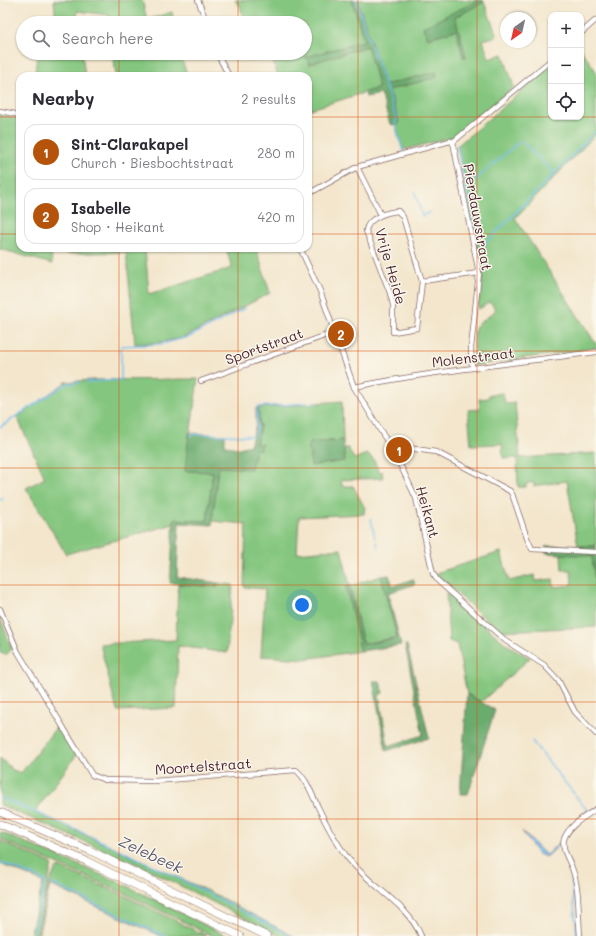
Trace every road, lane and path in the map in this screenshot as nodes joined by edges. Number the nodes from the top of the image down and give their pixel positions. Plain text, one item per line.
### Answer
1 (198, 0) edge
2 (204, 16) edge
3 (596, 20) edge
4 (584, 30) edge
5 (221, 60) edge
6 (548, 62) edge
7 (227, 72) edge
8 (0, 111) edge
9 (16, 114) edge
10 (452, 142) junction
11 (357, 167) junction
12 (312, 192) edge
13 (381, 215) junction
14 (302, 252) edge
15 (479, 274) junction
16 (422, 281) junction
17 (335, 332) junction
18 (596, 352) edge
19 (472, 367) junction
20 (201, 381) dead end
21 (354, 387) junction
22 (387, 442) junction
23 (408, 448) junction
24 (396, 456) junction
25 (596, 552) edge
26 (0, 609) edge
27 (596, 734) edge
28 (596, 810) edge
29 (0, 812) edge
30 (0, 824) edge
31 (240, 936) edge
32 (267, 936) edge
33 (421, 936) edge
34 (580, 936) edge

1 - 2 street
3 - 4 street
5 - 7 street
6 - 10 street
8 - 9 street
10 - 11 street
10 - 15 street, Pierdauwstraat
11 - 12 street
11 - 13 street, Vrije Heide
13 - 16 street, Vrije Heide
13 - 16 street, Vrije Heide
14 - 17 street, Heikant
15 - 16 street, Vrije Heide
15 - 19 street, Pierdauwstraat
17 - 20 street, Sportstraat
17 - 21 street, Heikant
18 - 19 street, Molenstraat
19 - 21 street, Molenstraat
21 - 22 street, Heikant
22 - 23 street
22 - 24 street, Heikant
23 - 24 street
23 - 25 street
24 - 27 street, Heikant
26 - 33 street, Moortelstraat
28 - 34 street
29 - 32 highway
30 - 31 highway

